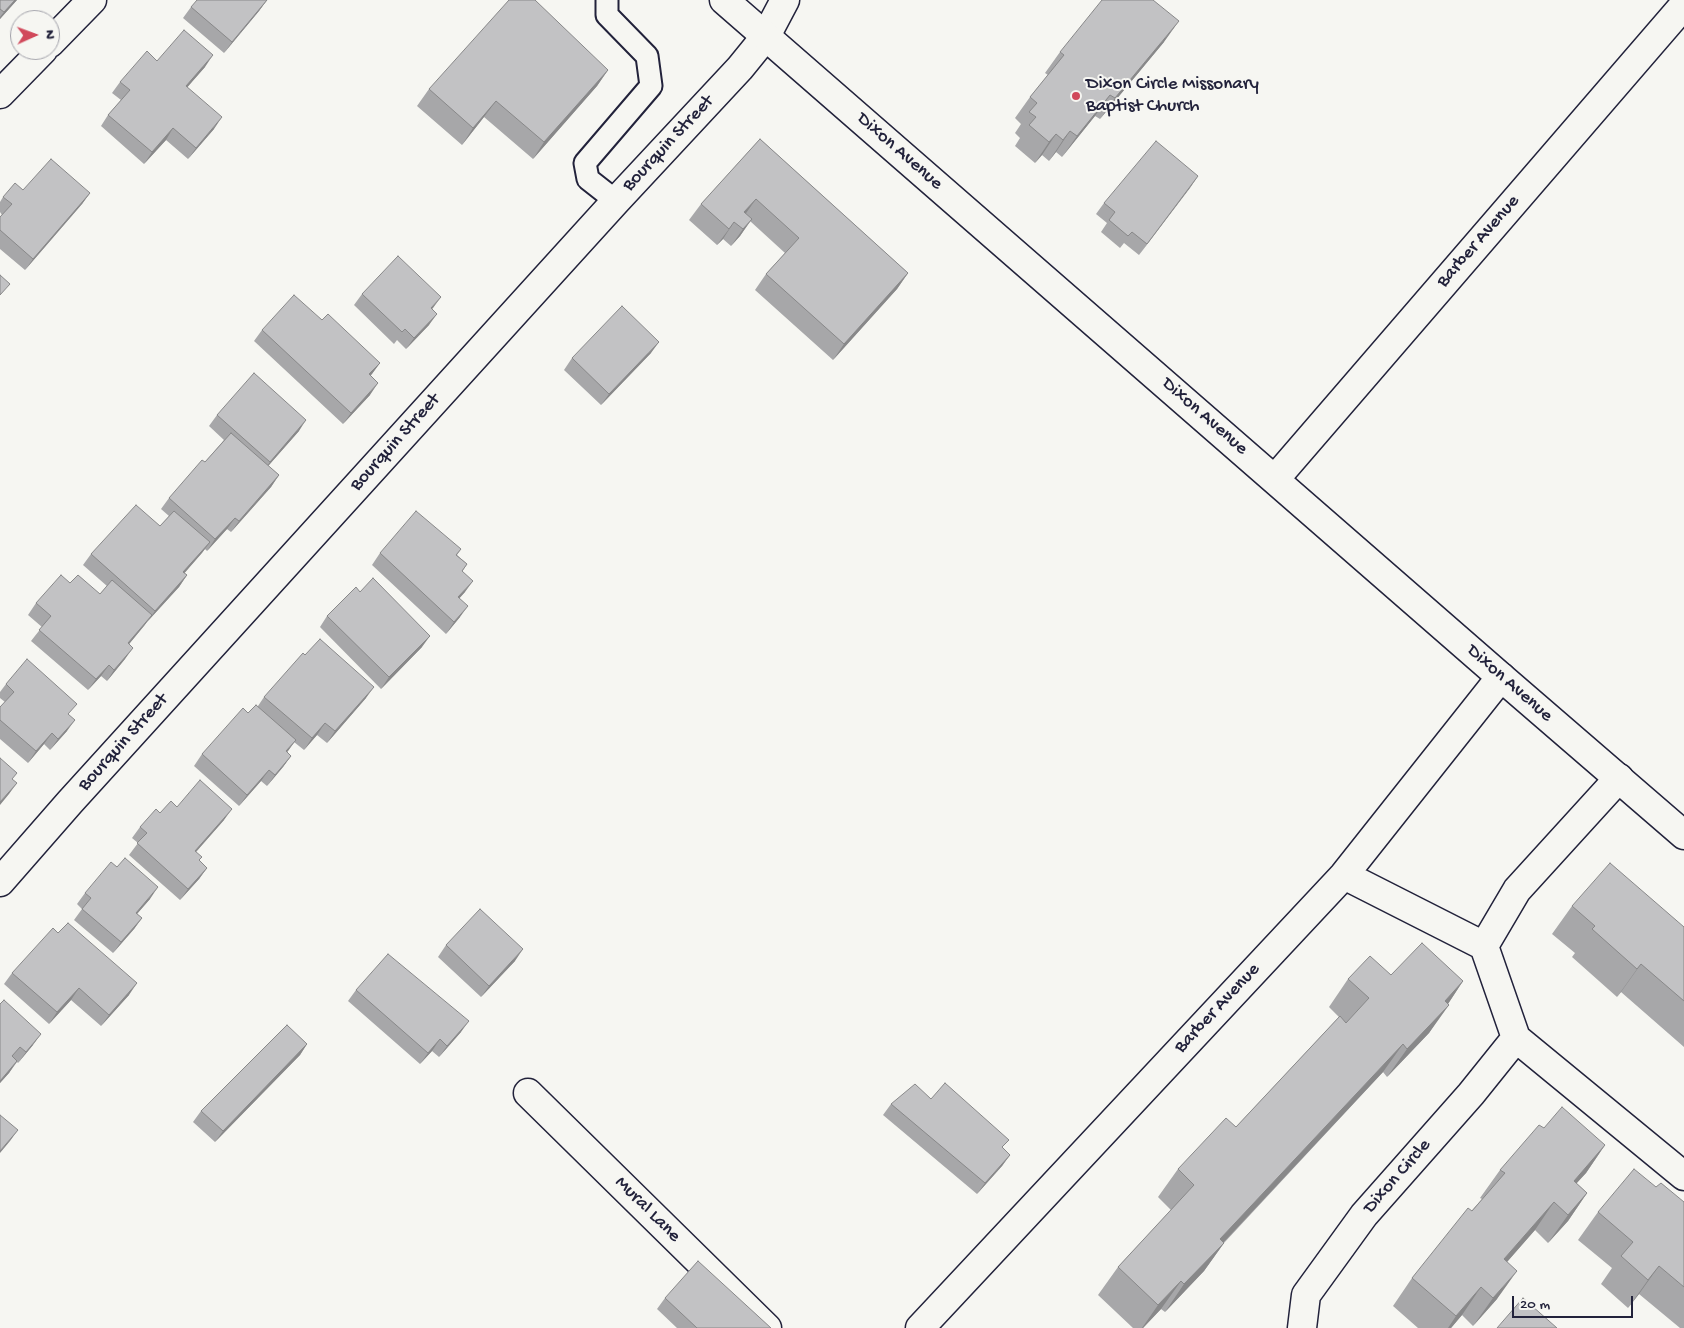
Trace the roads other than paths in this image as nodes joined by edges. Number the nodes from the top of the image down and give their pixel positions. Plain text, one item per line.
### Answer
1 (92, 0) edge
2 (606, 0) edge
3 (724, 0) edge
4 (784, 0) edge
5 (1684, 5) edge
6 (60, 33) edge
7 (766, 36) junction
8 (33, 60) edge
9 (0, 94) edge
10 (616, 201) junction
11 (1275, 479) junction
12 (1501, 677) junction
13 (1619, 778) junction
14 (1684, 835) edge
15 (1344, 875) junction
16 (0, 882) edge
17 (1484, 946) junction
18 (1516, 1038) junction
19 (528, 1093) dead end
20 (1684, 1176) edge
21 (766, 1328) edge
22 (920, 1328) edge
23 (1302, 1328) edge

1 - 6 street
2 - 10 lane
3 - 7 street, Dixon Avenue
4 - 7 street, Bourquin Street
5 - 11 street, Barber Avenue
7 - 10 street, Bourquin Street
7 - 11 street, Dixon Avenue
8 - 9 street
10 - 16 street, Bourquin Street
11 - 12 street, Dixon Avenue
12 - 13 street, Dixon Avenue
12 - 15 street, Barber Avenue
13 - 14 street, Dixon Avenue
13 - 17 street
15 - 17 street
15 - 22 street, Barber Avenue
17 - 18 street
18 - 20 street
18 - 23 street, Dixon Circle
19 - 21 street, Mural Lane

